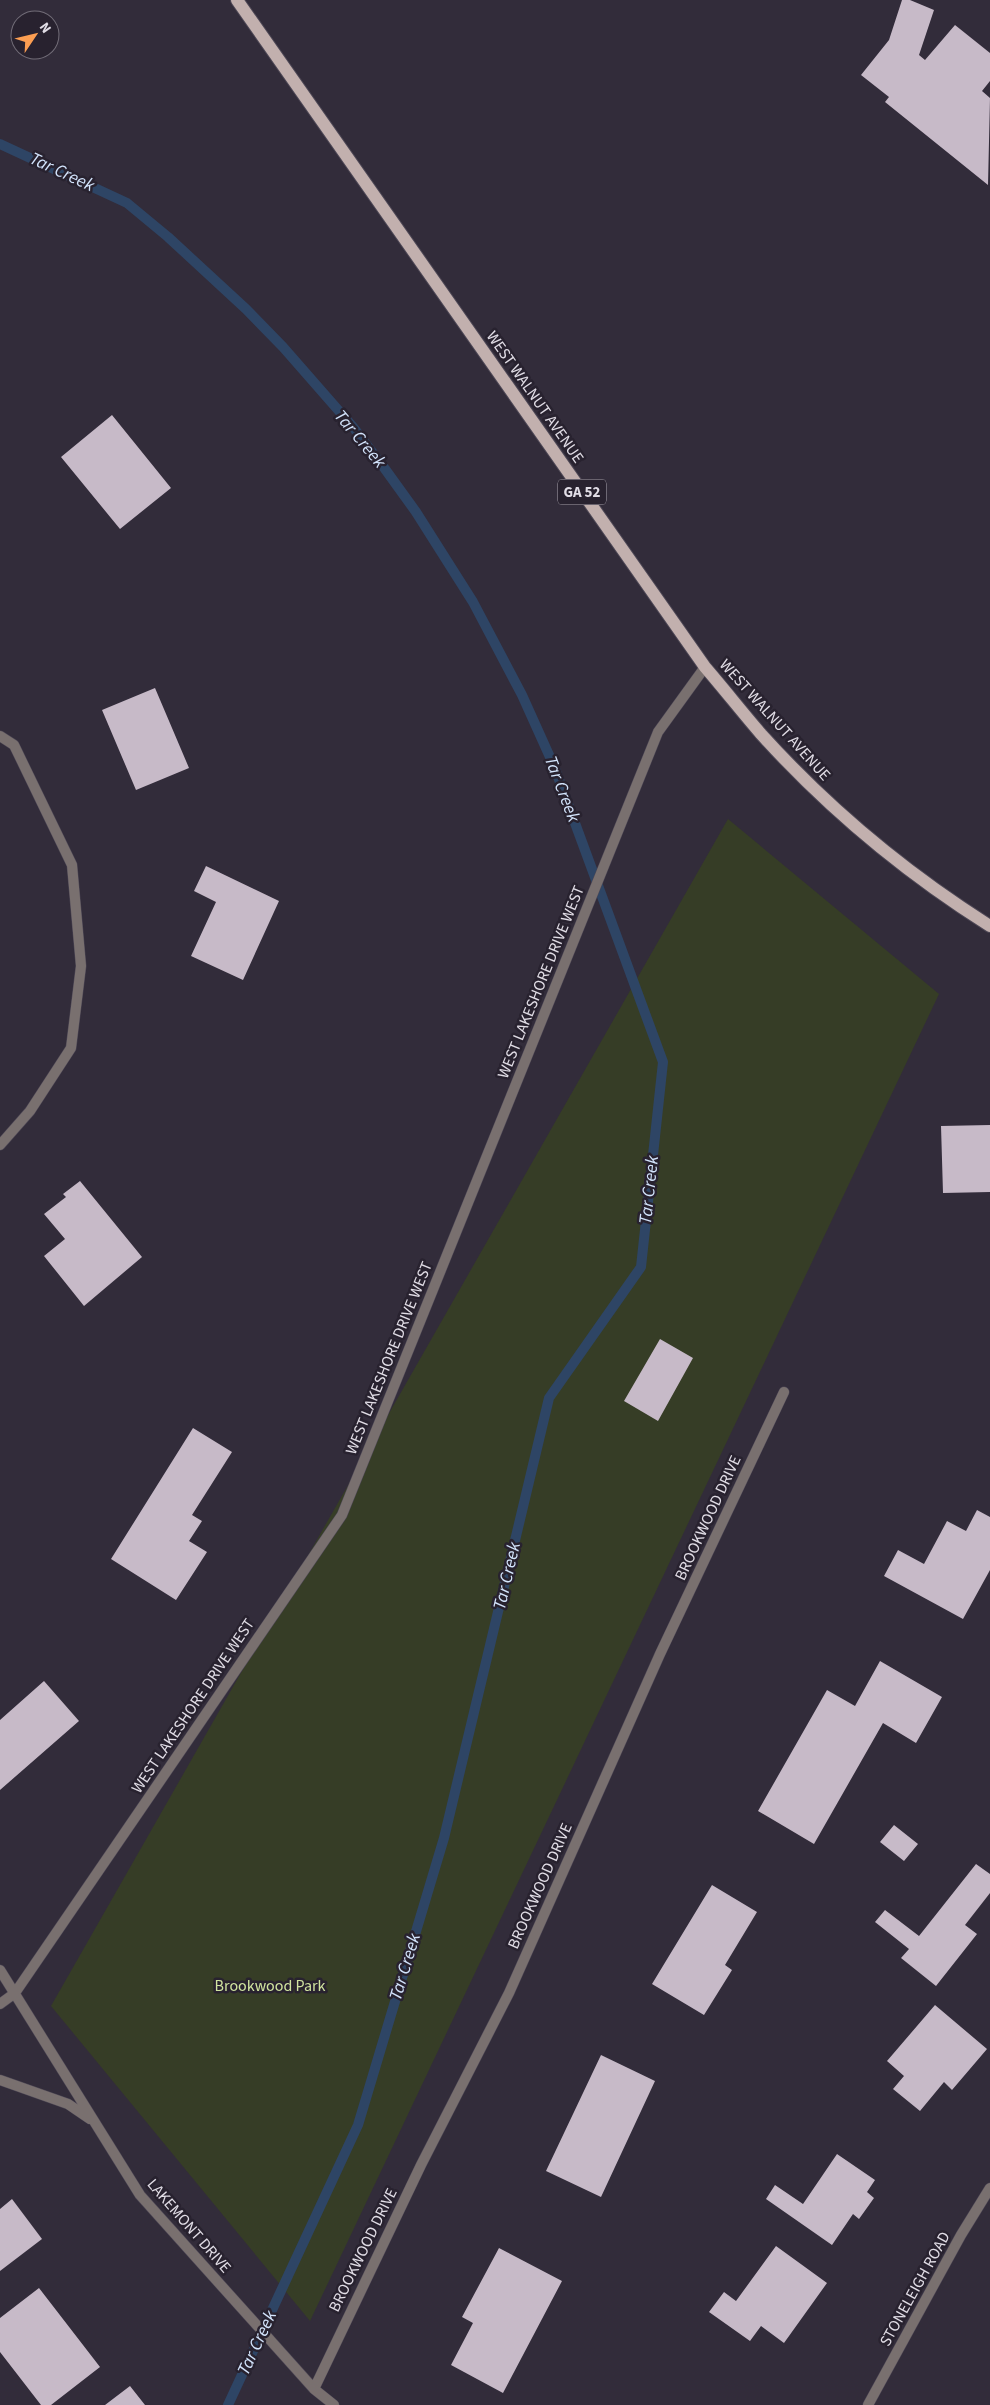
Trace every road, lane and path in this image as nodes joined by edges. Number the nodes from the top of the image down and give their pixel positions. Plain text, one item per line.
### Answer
1 (237, 0) edge
2 (705, 667) junction
3 (0, 736) edge
4 (990, 926) edge
5 (0, 1145) edge
6 (784, 1392) dead end
7 (0, 1970) edge
8 (15, 1993) junction
9 (0, 2004) edge
10 (0, 2080) edge
11 (95, 2122) junction
12 (990, 2188) edge
13 (314, 2388) junction
14 (334, 2405) edge
15 (868, 2405) edge

1 - 2 main road, WEST WALNUT AVENUE / GA 52
2 - 4 main road, WEST WALNUT AVENUE / GA 52
2 - 8 street, WEST LAKESHORE DRIVE WEST
3 - 5 street
6 - 13 street, BROOKWOOD DRIVE
7 - 8 street, LAKEMONT DRIVE
8 - 9 street, WEST LAKESHORE DRIVE WEST
8 - 11 street, LAKEMONT DRIVE
10 - 11 street
11 - 13 street, LAKEMONT DRIVE
12 - 15 street, STONELEIGH ROAD
13 - 14 street, LAKEMONT DRIVE

